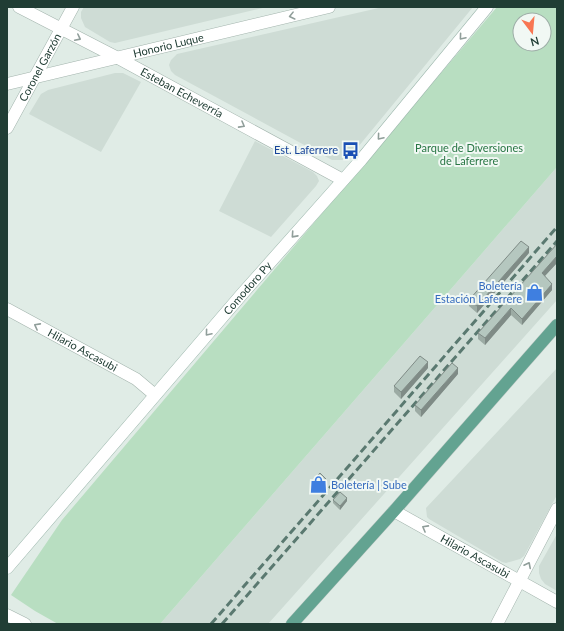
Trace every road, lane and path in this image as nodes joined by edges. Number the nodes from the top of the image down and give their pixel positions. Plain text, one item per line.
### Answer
1 (19, 7) edge
2 (73, 7) edge
3 (330, 7) edge
4 (487, 7) edge
5 (61, 30) junction
6 (118, 58) junction
7 (34, 77) junction
8 (7, 84) edge
9 (7, 128) edge
10 (343, 180) junction
11 (7, 310) edge
12 (557, 325) edge
13 (155, 395) junction
14 (557, 509) edge
15 (394, 511) junction
16 (7, 568) edge
17 (520, 581) junction
18 (557, 602) edge
19 (7, 615) edge
20 (25, 624) edge
21 (292, 624) edge
22 (497, 624) edge

1 - 5 street, Esteban Echeverría
2 - 5 street, Coronel Garzón
3 -> 6 street, Honorio Luque
4 -> 10 street, Comodoro Py
5 -> 6 street, Esteban Echeverría
5 - 7 street, Coronel Garzón
6 - 7 street, Honorio Luque
6 -> 10 street, Esteban Echeverría
7 - 8 street, Honorio Luque
7 - 9 street, Coronel Garzón
10 -> 13 street, Comodoro Py
13 -> 11 street, Hilario Ascasubi
12 - 15 main road
13 - 16 street, Comodoro Py
17 -> 14 street
17 -> 15 street, Hilario Ascasubi
15 - 21 main road
17 - 18 street, Hilario Ascasubi
17 - 22 street
19 - 20 street

